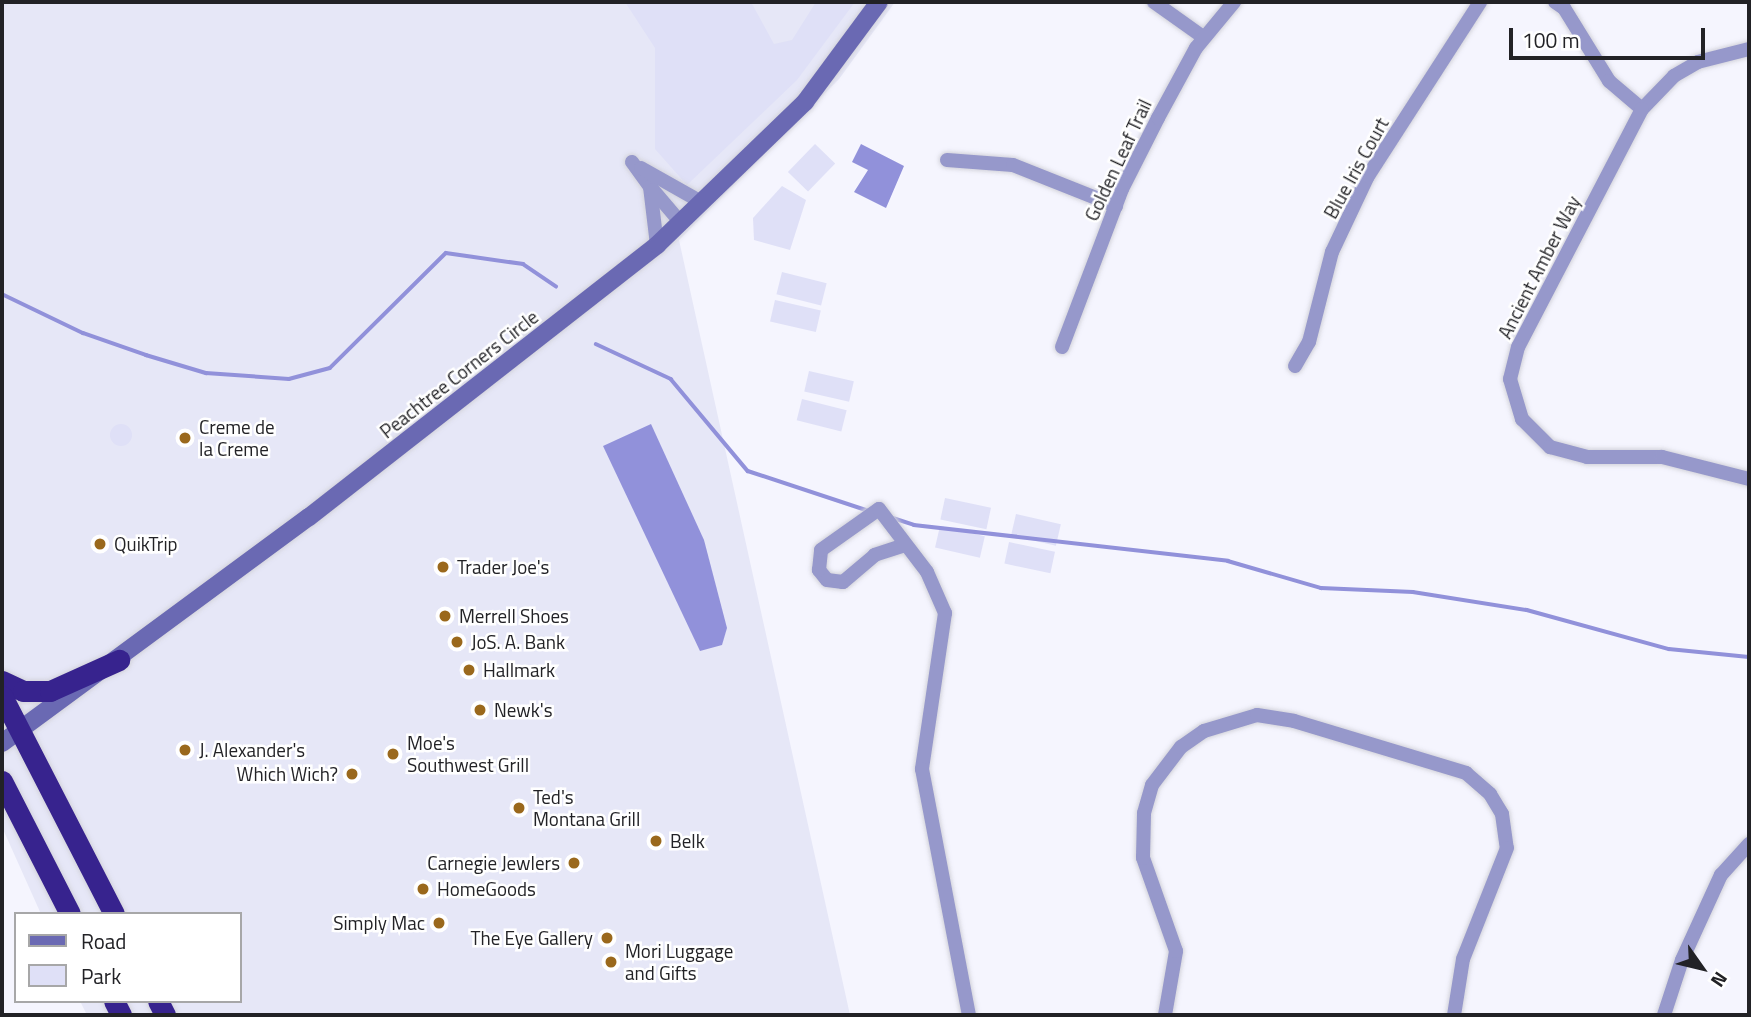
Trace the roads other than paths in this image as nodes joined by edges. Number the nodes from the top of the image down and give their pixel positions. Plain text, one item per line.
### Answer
1 (879, 2) edge
2 (1153, 2) edge
3 (1234, 2) edge
4 (1480, 2) edge
5 (1555, 2) edge
6 (1203, 37) junction
7 (1749, 49) edge
8 (1642, 109) junction
9 (947, 160) dead end
10 (650, 187) junction
11 (703, 203) junction
12 (1116, 206) junction
13 (681, 223) junction
14 (657, 245) junction
15 (1062, 347) dead end
16 (1295, 366) dead end
17 (1749, 479) edge
18 (905, 545) junction
19 (119, 660) junction
20 (2, 681) edge
21 (2, 696) edge
22 (11, 738) edge
23 (2, 753) edge
24 (2, 781) edge
25 (1749, 844) edge
26 (70, 912) edge
27 (113, 912) edge
28 (969, 1015) edge
29 (1165, 1015) edge
30 (1454, 1015) edge
31 (1664, 1015) edge

1 - 11 street, Peachtree Corners Circle
2 - 6 street
3 - 6 street, Golden Leaf Trail
4 - 16 street, Blue Iris Court
5 - 8 street
6 - 12 street, Golden Leaf Trail
7 - 8 street, Ancient Amber Way
8 - 17 street, Ancient Amber Way
9 - 12 street
10 - 11 street
10 - 13 street
10 - 14 street
11 - 13 street, Peachtree Corners Circle
12 - 15 street, Golden Leaf Trail
13 - 14 street, Peachtree Corners Circle
14 - 19 street, Peachtree Corners Circle
18 - 18 street
18 - 28 street
19 - 20 highway
19 - 22 street, Peachtree Corners Circle
21 - 22 highway
22 - 23 street, Peachtree Corners Circle
22 - 27 highway
24 - 26 highway
25 - 31 street
29 - 30 street

